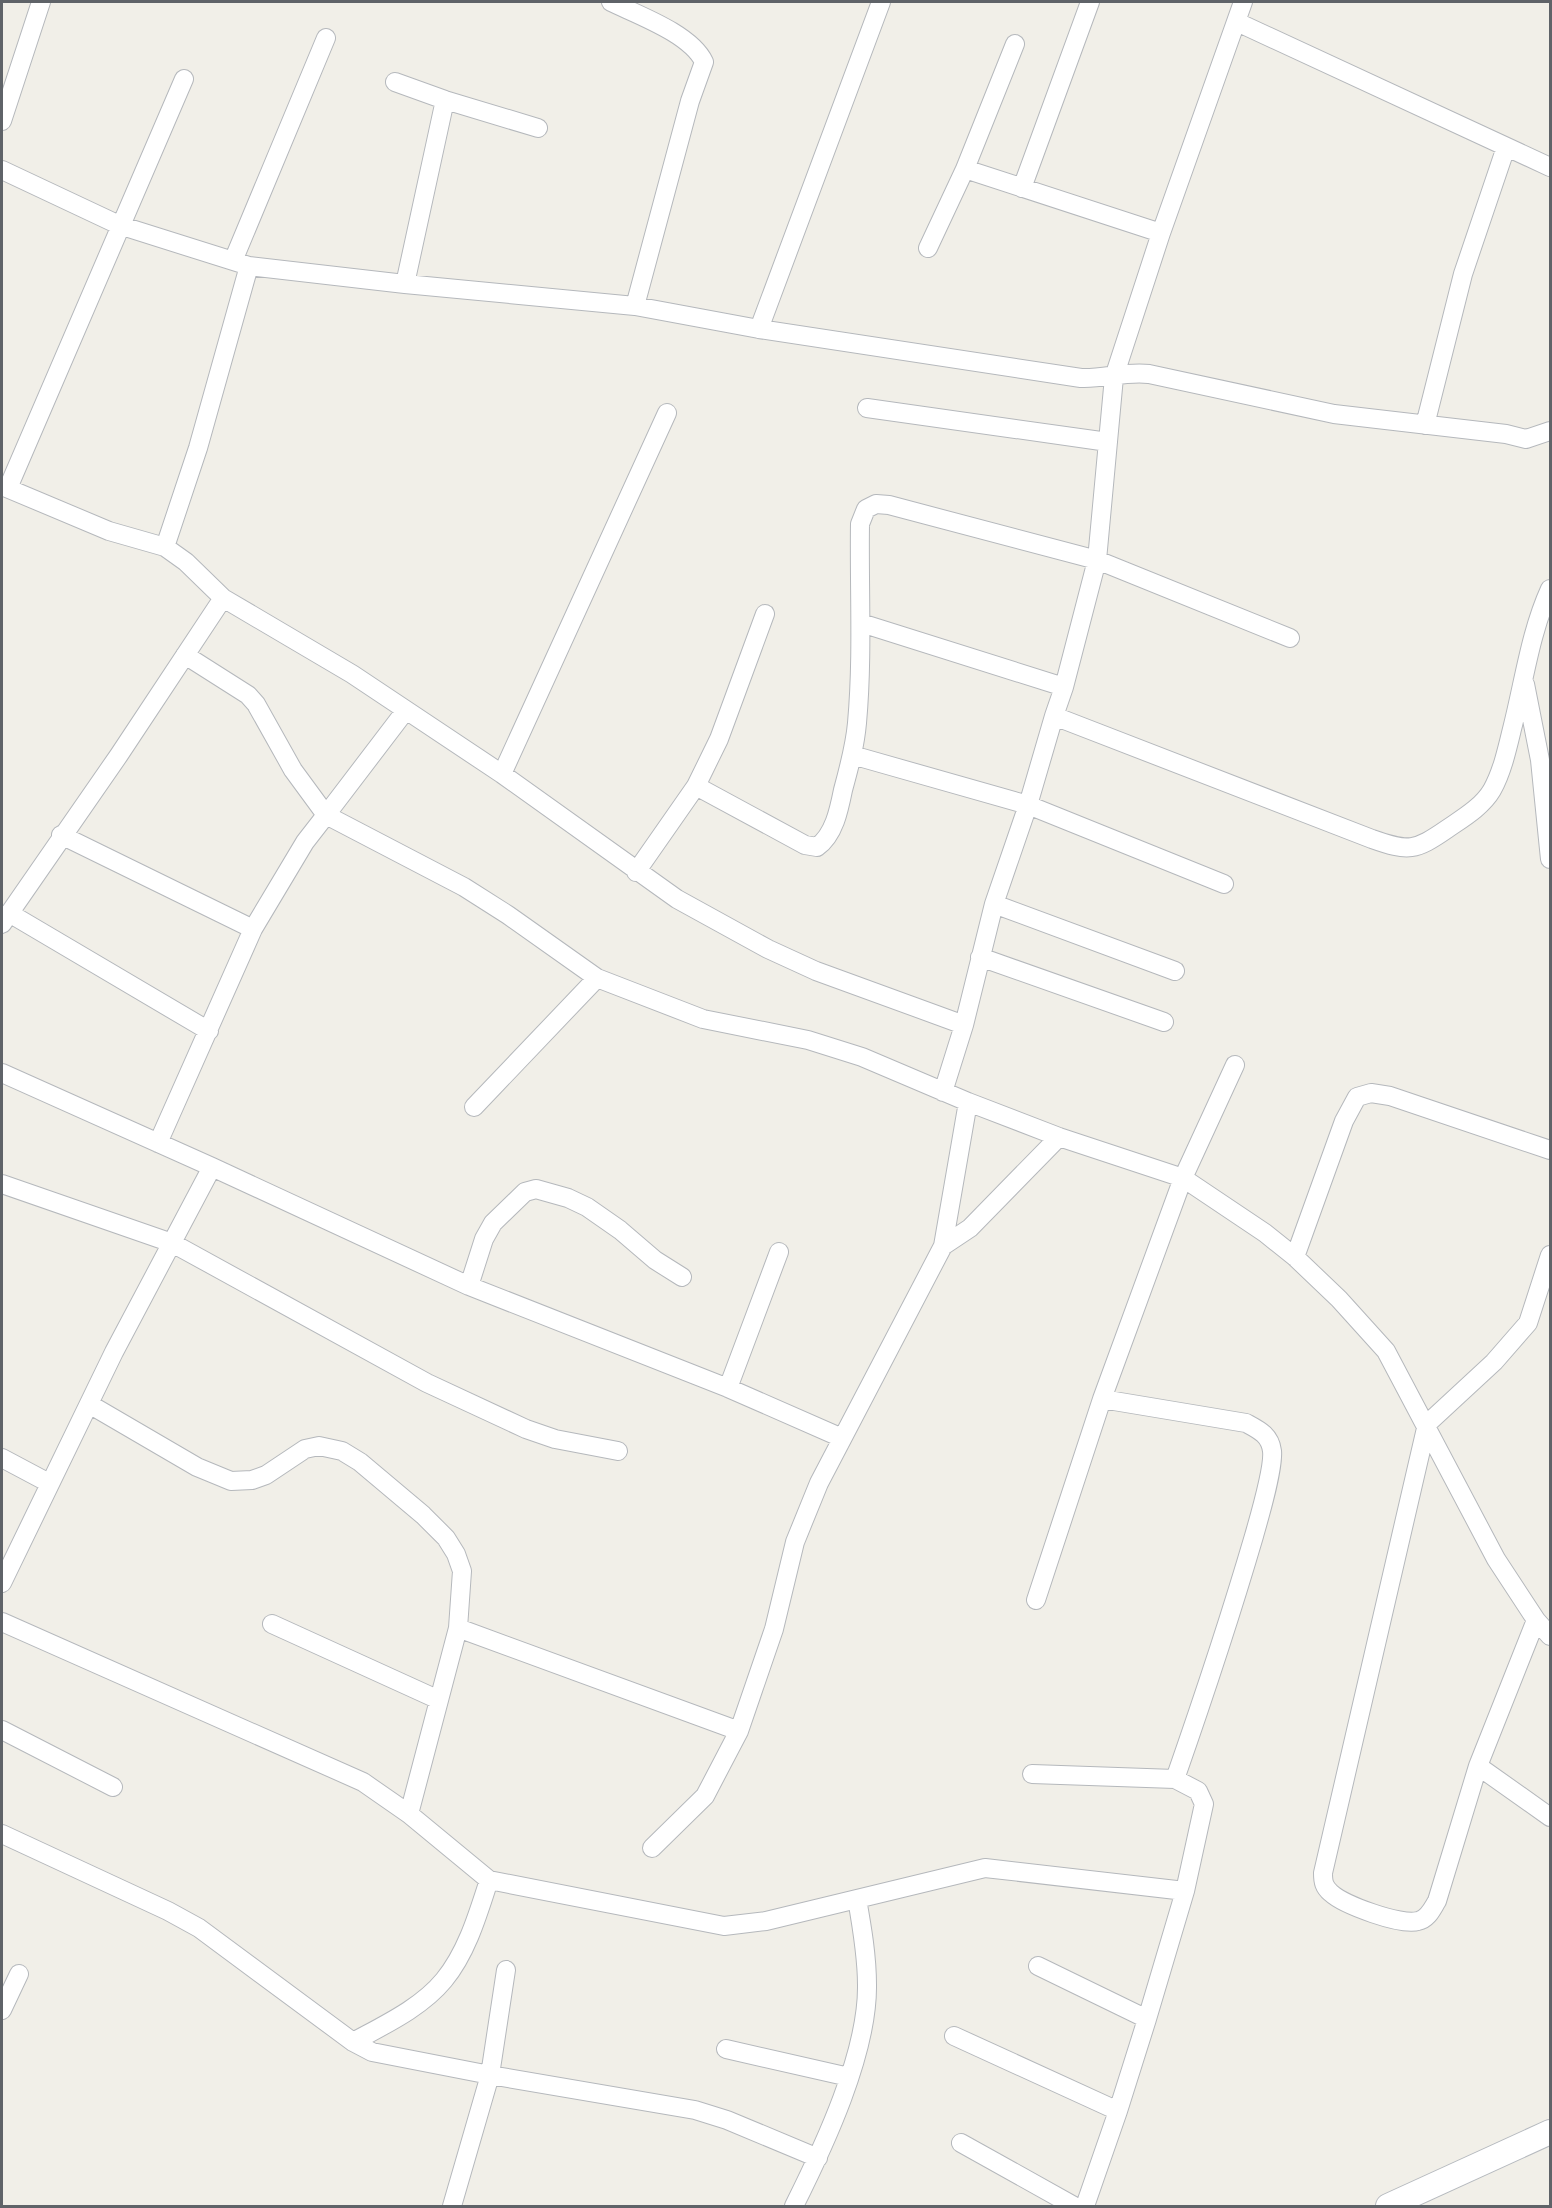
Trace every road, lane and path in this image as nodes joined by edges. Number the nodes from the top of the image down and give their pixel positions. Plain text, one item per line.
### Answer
1 (41, 2) edge
2 (611, 2) edge
3 (881, 2) edge
4 (1090, 2) edge
5 (1243, 2) edge
6 (1237, 22) junction
7 (326, 38) dead end
8 (1015, 44) dead end
9 (184, 78) dead end
10 (395, 82) dead end
11 (445, 100) junction
12 (2, 121) edge
13 (538, 128) dead end
14 (1506, 147) junction
15 (1551, 167) edge
16 (965, 169) junction
17 (2, 170) edge
18 (1022, 188) junction
19 (119, 225) junction
20 (1161, 233) junction
21 (928, 248) dead end
22 (241, 263) junction
23 (405, 284) junction
24 (635, 306) junction
25 (759, 329) junction
26 (1114, 377) junction
27 (867, 408) dead end
28 (667, 413) dead end
29 (1425, 425) junction
30 (1551, 431) edge
31 (1526, 439) junction
32 (1108, 442) junction
33 (1551, 443) edge
34 (5, 487) edge
35 (165, 547) junction
36 (1097, 560) junction
37 (1551, 589) edge
38 (223, 598) junction
39 (765, 614) dead end
40 (861, 623) junction
41 (1290, 638) dead end
42 (185, 655) junction
43 (1525, 679) junction
44 (1064, 687) junction
45 (406, 710) junction
46 (1054, 716) junction
47 (852, 755) junction
48 (502, 774) junction
49 (696, 786) junction
50 (1028, 805) junction
51 (326, 815) junction
52 (61, 835) junction
53 (1551, 860) edge
54 (636, 872) junction
55 (1224, 884) dead end
56 (994, 904) junction
57 (5, 919) edge
58 (253, 929) junction
59 (980, 957) junction
60 (1175, 971) dead end
61 (597, 978) junction
62 (1164, 1022) dead end
63 (964, 1024) junction
64 (209, 1031) junction
65 (1235, 1065) dead end
66 (2, 1073) edge
67 (943, 1092) junction
68 (968, 1102) junction
69 (474, 1107) dead end
70 (1059, 1137) junction
71 (158, 1143) junction
72 (1551, 1150) edge
73 (212, 1167) junction
74 (1183, 1178) junction
75 (2, 1184) edge
76 (172, 1243) junction
77 (943, 1246) junction
78 (779, 1252) dead end
79 (1551, 1256) edge
80 (1295, 1257) junction
81 (682, 1277) dead end
82 (469, 1286) junction
83 (728, 1388) junction
84 (1102, 1399) junction
85 (89, 1404) junction
86 (1426, 1424) junction
87 (842, 1438) junction
88 (618, 1451) dead end
89 (2, 1458) edge
90 (49, 1483) junction
91 (8, 1547) edge
92 (2, 1583) edge
93 (1036, 1600) dead end
94 (1536, 1620) junction
95 (2, 1622) edge
96 (272, 1624) dead end
97 (458, 1628) junction
98 (1551, 1636) edge
99 (439, 1700) junction
100 (2, 1730) edge
101 (739, 1731) junction
102 (1478, 1766) junction
103 (1032, 1774) dead end
104 (1175, 1779) junction
105 (113, 1787) dead end
106 (409, 1814) junction
107 (1551, 1817) edge
108 (2, 1834) edge
109 (652, 1848) dead end
110 (489, 1880) junction
111 (1185, 1892) junction
112 (857, 1899) junction
113 (1038, 1966) dead end
114 (506, 1970) dead end
115 (20, 1974) dead end
116 (2, 2010) edge
117 (1147, 2019) junction
118 (954, 2036) dead end
119 (353, 2042) junction
120 (726, 2049) dead end
121 (490, 2075) junction
122 (849, 2077) junction
123 (1119, 2111) junction
124 (1551, 2132) edge
125 (961, 2143) dead end
126 (818, 2158) junction
127 (452, 2206) edge
128 (794, 2206) edge
129 (1074, 2206) edge
130 (1084, 2206) edge
131 (1388, 2206) edge

1 - 12 street
2 - 24 street
3 - 25 street
4 - 18 street
5 - 6 street
6 - 14 street
6 - 20 street
7 - 22 street
8 - 16 street
9 - 19 street
10 - 11 street
11 - 13 street
11 - 23 street
14 - 15 street
14 - 29 street
16 - 18 street
16 - 21 street
17 - 19 street
18 - 20 street
19 - 22 street
19 - 34 street
20 - 26 street
22 - 23 street
22 - 35 street
23 - 24 street
24 - 25 street
25 - 26 street
26 - 29 street
26 - 32 street
27 - 32 street
28 - 48 street
29 - 31 street
30 - 31 street
31 - 33 street
32 - 36 street
34 - 35 street
35 - 38 street
36 - 40 street
36 - 41 street
36 - 44 street
37 - 43 street
38 - 42 street
38 - 45 street
39 - 49 street
40 - 44 street
40 - 47 street
42 - 51 street
42 - 52 street
43 - 46 street
43 - 53 street
44 - 46 street
45 - 48 street
45 - 51 street
46 - 50 street
47 - 49 street
47 - 50 street
48 - 54 street
49 - 54 street
50 - 55 street
50 - 56 street
51 - 58 street
51 - 61 street
52 - 57 street
52 - 58 street
54 - 63 street
56 - 59 street
56 - 60 street
57 - 64 street
58 - 64 street
59 - 62 street
59 - 63 street
61 - 67 street
61 - 69 street
63 - 67 street
64 - 71 street
65 - 74 street
66 - 71 street
67 - 68 street
68 - 70 street
68 - 77 street
70 - 74 street
70 - 77 street
71 - 73 street
72 - 80 street
73 - 76 street
73 - 82 street
74 - 80 street
74 - 84 street
75 - 76 street
76 - 85 street
76 - 88 street
77 - 87 street
78 - 83 street
79 - 86 street
80 - 86 street
81 - 82 street
82 - 83 street
83 - 87 street
84 - 93 street
84 - 104 street
85 - 90 street
85 - 97 street
86 - 94 street
86 - 102 street
87 - 101 street
89 - 90 street
90 - 91 street
91 - 92 street
94 - 98 street
94 - 102 street
95 - 106 street
96 - 99 street
97 - 99 street
97 - 101 street
99 - 106 street
100 - 105 street
101 - 109 street
102 - 107 street
103 - 104 street
104 - 111 street
106 - 110 street
108 - 119 street
110 - 112 street
110 - 119 street
111 - 112 street
111 - 117 street
112 - 122 street
113 - 117 street
114 - 121 street
115 - 116 street
117 - 123 street
118 - 123 street
119 - 121 street
120 - 122 street
121 - 126 street
121 - 127 street
122 - 126 street
123 - 130 street
124 - 131 main road
125 - 129 street
126 - 128 street

